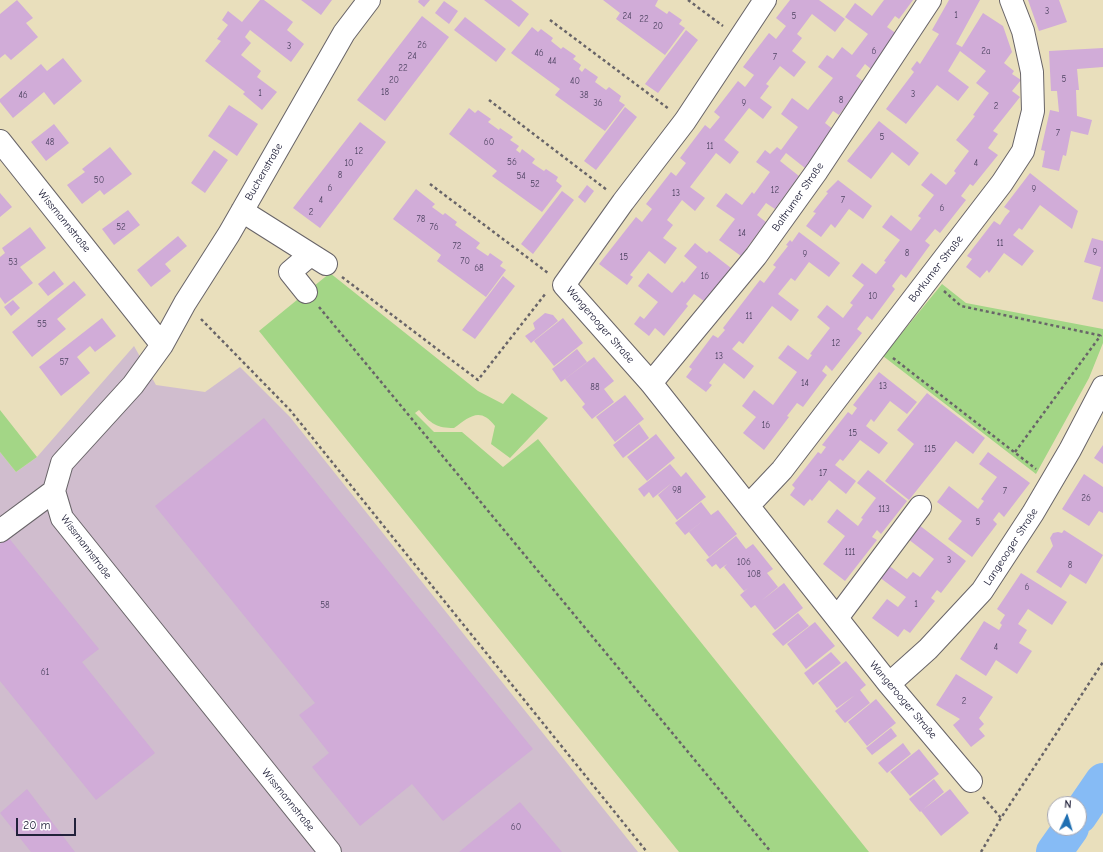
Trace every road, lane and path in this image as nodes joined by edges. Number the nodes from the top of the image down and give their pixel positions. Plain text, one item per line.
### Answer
1 (369, 0) edge
2 (688, 0) edge
3 (765, 0) edge
4 (930, 0) edge
5 (1011, 0) edge
6 (550, 20) dead end
7 (741, 40) junction
8 (489, 100) dead end
9 (685, 122) junction
10 (0, 141) edge
11 (430, 184) dead end
12 (623, 202) junction
13 (242, 211) junction
14 (318, 260) junction
15 (928, 279) junction
16 (564, 285) junction
17 (306, 292) joint
18 (185, 302) junction
19 (1102, 335) edge
20 (162, 345) junction
21 (876, 346) junction
22 (650, 383) junction
23 (1103, 387) edge
24 (1015, 452) junction
25 (1052, 481) junction
26 (54, 491) junction
27 (749, 505) junction
28 (920, 507) dead end
29 (0, 531) edge
30 (837, 618) junction
31 (1103, 662) edge
32 (889, 684) junction
33 (971, 781) joint
34 (1001, 818) junction
35 (330, 852) edge
36 (646, 852) edge
37 (771, 852) edge
38 (981, 852) edge

1 - 13 street, Buchenstraße
2 - 7 path
3 - 7 street, Wangerooger Straße
4 - 22 street, Baltrumer Straße
5 - 15 street, Borkumer Straße
6 - 9 path
7 - 9 street, Wangerooger Straße
8 - 12 path
9 - 12 street, Wangerooger Straße
10 - 20 street, Wissmannstraße
11 - 16 path
12 - 16 street, Wangerooger Straße
13 - 14 street
13 - 18 street, Buchenstraße
14 - 16 path
14 - 17 street
15 - 19 path
15 - 21 street, Borkumer Straße
16 - 22 street, Wangerooger Straße
17 - 37 path
18 - 20 street, Buchenstraße
18 - 36 path
19 - 24 path
20 - 26 street
21 - 24 path
21 - 27 street, Borkumer Straße
22 - 27 street, Wangerooger Straße
23 - 25 street, Langeooger Straße
24 - 25 path
25 - 32 street, Langeooger Straße
26 - 29 street
26 - 35 street, Wissmannstraße
27 - 30 street, Wangerooger Straße
28 - 30 street
30 - 32 street, Wangerooger Straße
31 - 34 path
32 - 33 street, Wangerooger Straße
33 - 34 path
34 - 38 path

